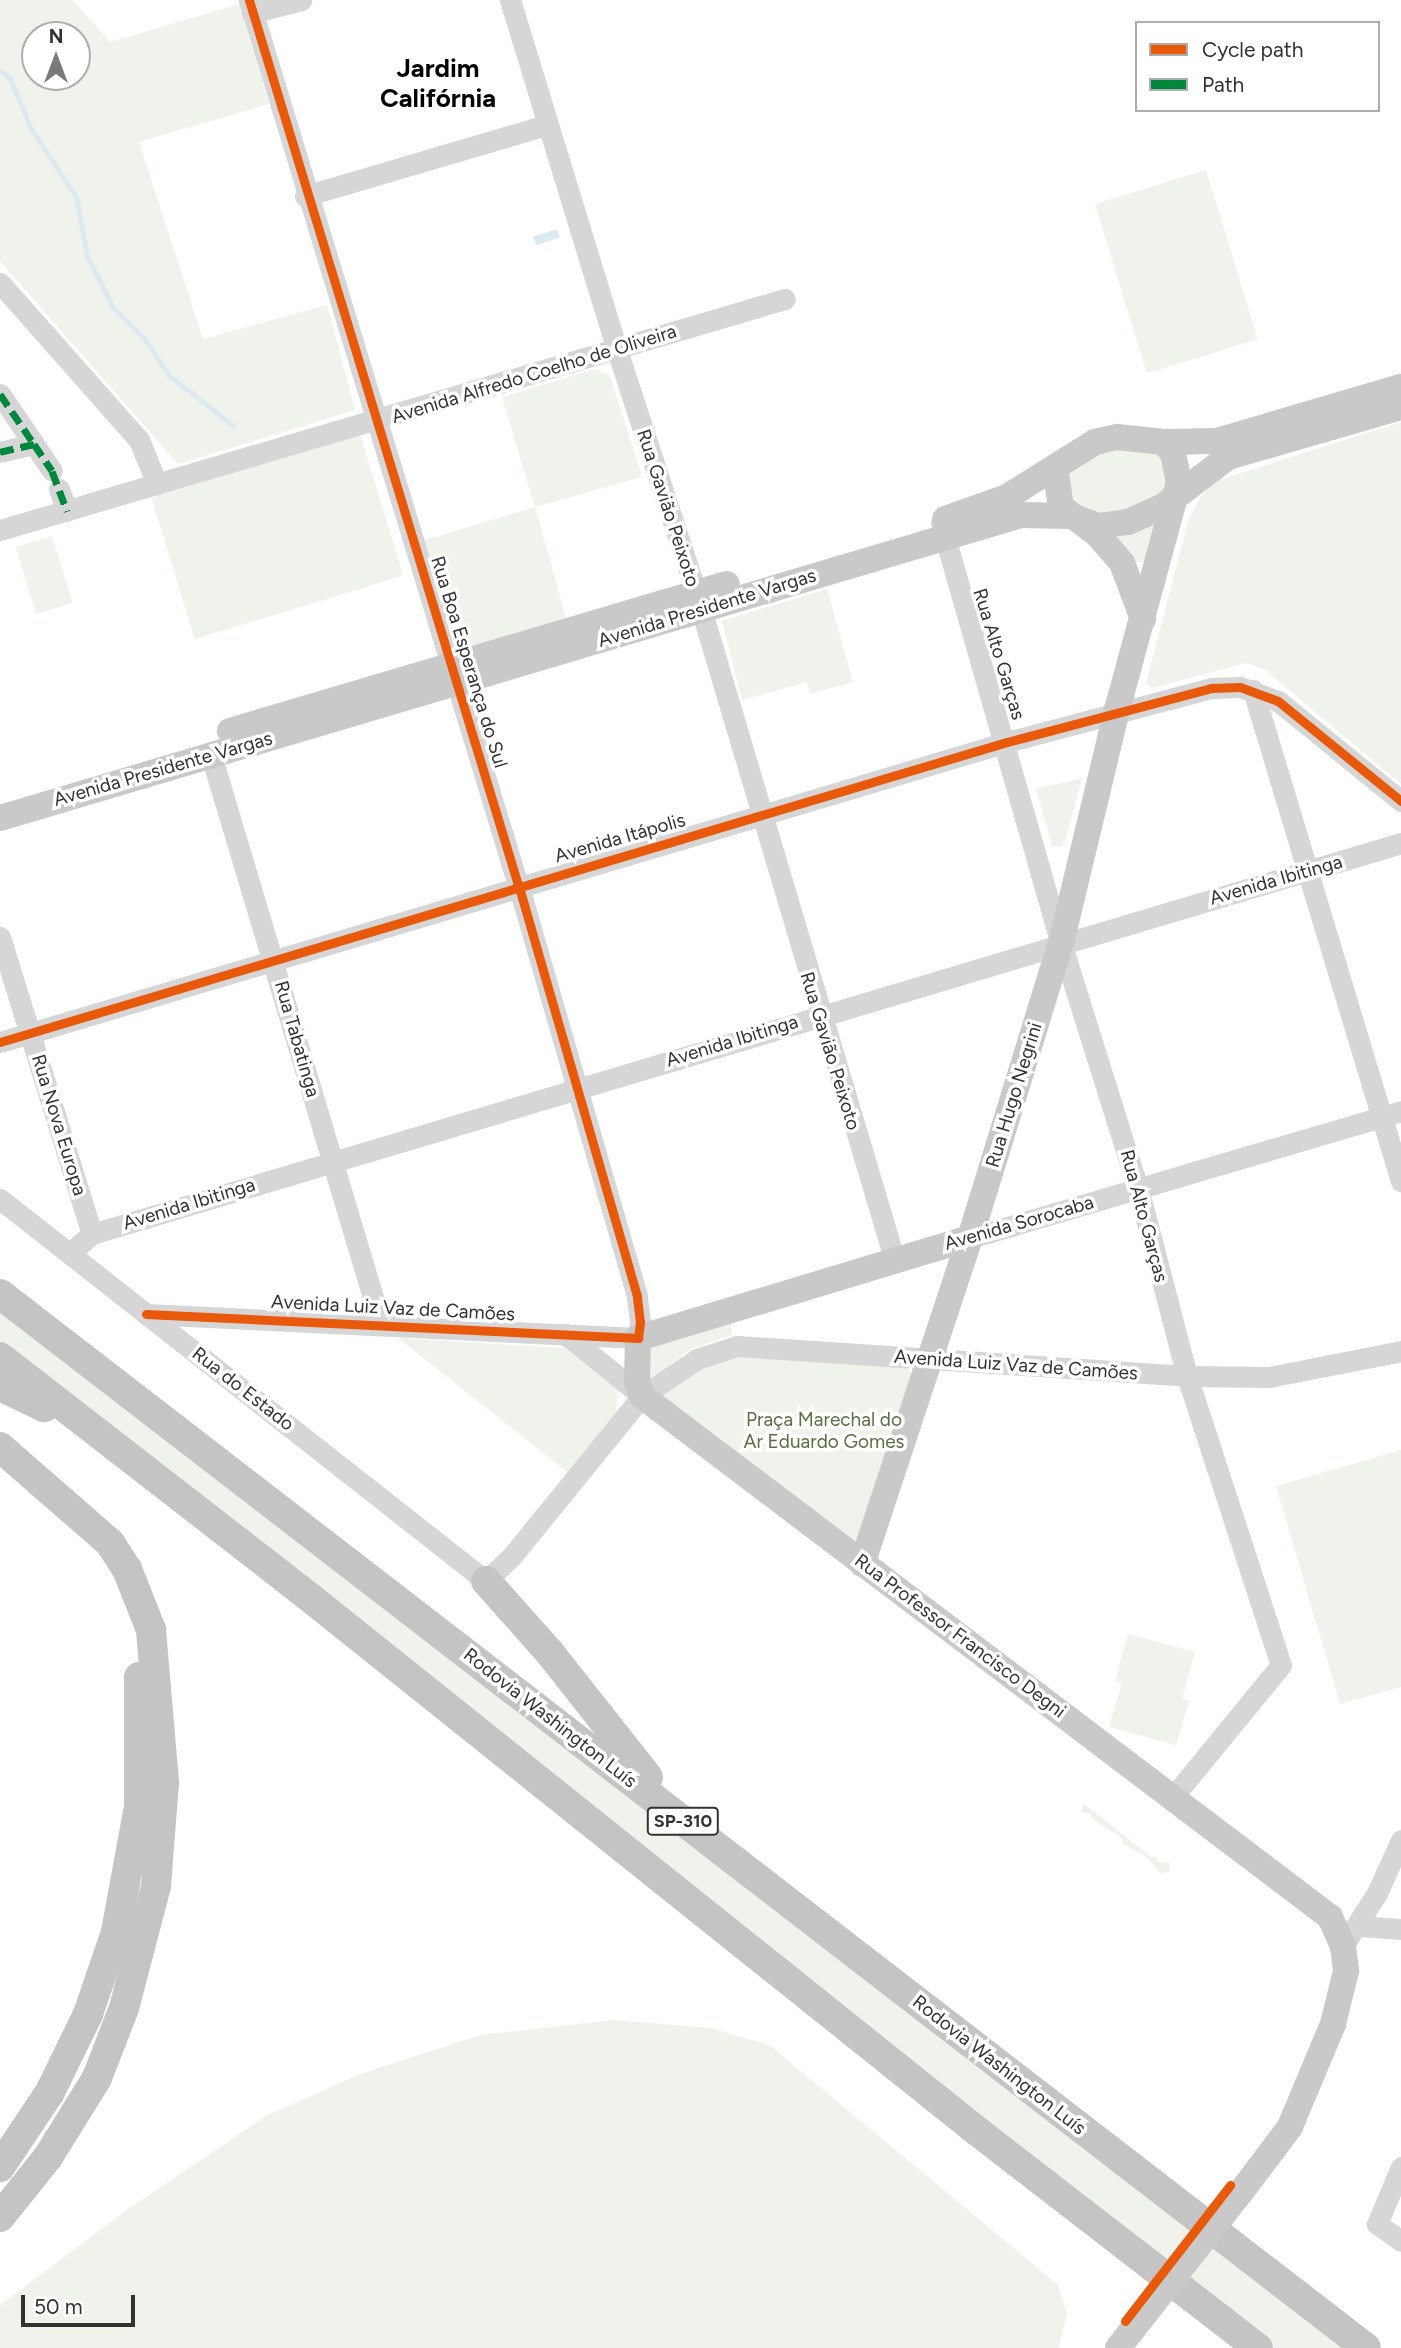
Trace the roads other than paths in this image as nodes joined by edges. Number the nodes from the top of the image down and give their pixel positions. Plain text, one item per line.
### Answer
1 (301, 0) edge
2 (510, 0) edge
3 (250, 6) edge
4 (547, 125) junction
5 (305, 196) junction
6 (0, 284) edge
7 (785, 299) dead end
8 (616, 347) junction
9 (1401, 387) edge
10 (0, 394) edge
11 (1401, 407) edge
12 (379, 422) junction
13 (1164, 442) junction
14 (34, 444) junction
15 (0, 452) edge
16 (1055, 467) junction
17 (157, 484) junction
18 (1176, 496) junction
19 (67, 511) junction
20 (1071, 516) junction
21 (943, 529) junction
22 (0, 530) edge
23 (699, 601) junction
24 (1143, 621) junction
25 (454, 673) junction
26 (1253, 690) junction
27 (1117, 710) junction
28 (1007, 742) junction
29 (211, 755) junction
30 (0, 799) edge
31 (1401, 801) edge
32 (763, 816) junction
33 (0, 818) edge
34 (1401, 843) edge
35 (1310, 870) junction
36 (518, 885) junction
37 (0, 937) edge
38 (1060, 943) junction
39 (273, 958) junction
40 (818, 1015) junction
41 (31, 1033) junction
42 (0, 1042) edge
43 (576, 1087) junction
44 (1391, 1114) edge
45 (331, 1160) junction
46 (1401, 1181) edge
47 (1138, 1188) junction
48 (0, 1199) edge
49 (92, 1234) junction
50 (970, 1238) junction
51 (938, 1246) junction
52 (70, 1253) junction
53 (894, 1258) junction
54 (959, 1270) junction
55 (0, 1294) edge
56 (146, 1314) junction
57 (381, 1324) junction
58 (565, 1334) junction
59 (638, 1338) junction
60 (1401, 1352) edge
61 (0, 1357) edge
62 (928, 1360) junction
63 (1186, 1376) junction
64 (0, 1386) edge
65 (642, 1396) junction
66 (96, 1432) junction
67 (0, 1447) edge
68 (0, 1468) edge
69 (862, 1564) junction
70 (486, 1581) junction
71 (1173, 1797) junction
72 (1401, 1840) edge
73 (783, 1899) junction
74 (1401, 1929) edge
75 (1351, 1936) junction
76 (0, 2167) edge
77 (1401, 2167) edge
78 (0, 2217) edge
79 (1401, 2241) edge
80 (1126, 2339) edge
81 (1258, 2348) edge
82 (1366, 2348) edge

1 - 3 street
2 - 4 street, Rua Gavião Peixoto
3 - 5 street, Rua Boa Esperança do Sul
4 - 5 street
4 - 8 street, Rua Gavião Peixoto
5 - 12 street, Rua Boa Esperança do Sul
6 - 17 street
7 - 8 street, Avenida Alfredo Coelho de Oliveira
8 - 12 street, Avenida Alfredo Coelho de Oliveira
8 - 23 street, Rua Gavião Peixoto
9 - 13 main road, Avenida Presidente Vargas
10 - 14 street
11 - 18 main road, Avenida Presidente Vargas
12 - 17 street, Avenida Alfredo Coelho de Oliveira
12 - 25 street, Rua Boa Esperança do Sul
13 - 16 main road, Avenida Presidente Vargas
13 - 18 main road
14 - 15 street
14 - 19 street
16 - 20 main road
16 - 21 main road, Avenida Presidente Vargas
17 - 19 street, Avenida Alfredo Coelho de Oliveira
18 - 20 main road, Avenida Presidente Vargas
18 - 24 main road, Rua Hugo Negrini
19 - 22 street, Avenida Alfredo Coelho de Oliveira
20 - 21 main road, Avenida Presidente Vargas
20 - 24 main road
21 - 23 main road, Avenida Presidente Vargas
21 - 28 street, Rua Alto Garças
23 - 25 main road, Avenida Presidente Vargas
23 - 32 street, Rua Gavião Peixoto
24 - 27 main road, Rua Hugo Negrini
25 - 29 main road, Avenida Presidente Vargas
25 - 30 main road, Avenida Presidente Vargas
25 - 36 street, Rua Boa Esperança do Sul
26 - 27 street, Avenida Itápolis
26 - 31 street
26 - 35 street
27 - 28 street, Avenida Itápolis
27 - 38 main road, Rua Hugo Negrini
28 - 32 street, Avenida Itápolis
28 - 38 street, Rua Alto Garças
29 - 33 main road, Avenida Presidente Vargas
29 - 39 street, Rua Tabatinga
32 - 36 street, Avenida Itápolis
32 - 40 street, Rua Gavião Peixoto
34 - 35 street, Avenida Ibitinga
35 - 38 street, Avenida Ibitinga
35 - 44 street
36 - 39 street, Avenida Itápolis
36 - 43 street, Rua Boa Esperança do Sul
37 - 41 street, Rua Nova Europa
38 - 40 street, Avenida Ibitinga
38 - 47 street, Rua Alto Garças
38 - 50 main road, Rua Hugo Negrini
39 - 41 street, Avenida Itápolis
39 - 45 street, Rua Tabatinga
40 - 43 street, Avenida Ibitinga
40 - 53 street, Rua Gavião Peixoto
41 - 42 street, Avenida Itápolis
41 - 49 street, Rua Nova Europa
43 - 45 street, Avenida Ibitinga
43 - 59 street, Rua Boa Esperança do Sul
44 - 46 street
44 - 47 street, Avenida Sorocaba
45 - 49 street, Avenida Ibitinga
45 - 57 street, Rua Tabatinga
47 - 50 street, Avenida Sorocaba
47 - 63 street, Rua Alto Garças
48 - 52 street, Rua do Estado
49 - 52 street, Avenida Ibitinga
50 - 51 main road, Avenida Sorocaba
50 - 54 main road, Rua Hugo Negrini
51 - 53 main road, Avenida Sorocaba
51 - 54 main road
52 - 56 street, Rua do Estado
53 - 59 main road, Avenida Sorocaba
54 - 62 main road, Rua Hugo Negrini
55 - 73 highway, Rodovia Washington Luís / SP-310
56 - 57 street, Avenida Luiz Vaz de Camões
56 - 70 street, Rua do Estado
57 - 58 street, Avenida Luiz Vaz de Camões
58 - 59 street, Avenida Luiz Vaz de Camões
58 - 65 street, Rua Professor Francisco Degni
59 - 65 main road, Rua Boa Esperança do Sul
60 - 63 street, Avenida Luiz Vaz de Camões
61 - 66 highway, SP-310
62 - 63 street, Avenida Luiz Vaz de Camões
62 - 65 street, Avenida Luiz Vaz de Camões
62 - 69 main road, Rua Hugo Negrini
63 - 71 street, Rua Alto Garças
64 - 66 highway
65 - 69 main road, Rua Professor Francisco Degni
65 - 70 street, Avenida Luiz Vaz de Camões
66 - 81 highway, SP-310
67 - 78 highway
68 - 76 highway
69 - 71 main road, Rua Professor Francisco Degni
70 - 73 highway
71 - 75 main road, Rua Professor Francisco Degni
72 - 75 street
73 - 82 highway, Rodovia Washington Luís / SP-310
74 - 75 street
75 - 80 main road, bridge
77 - 79 street

